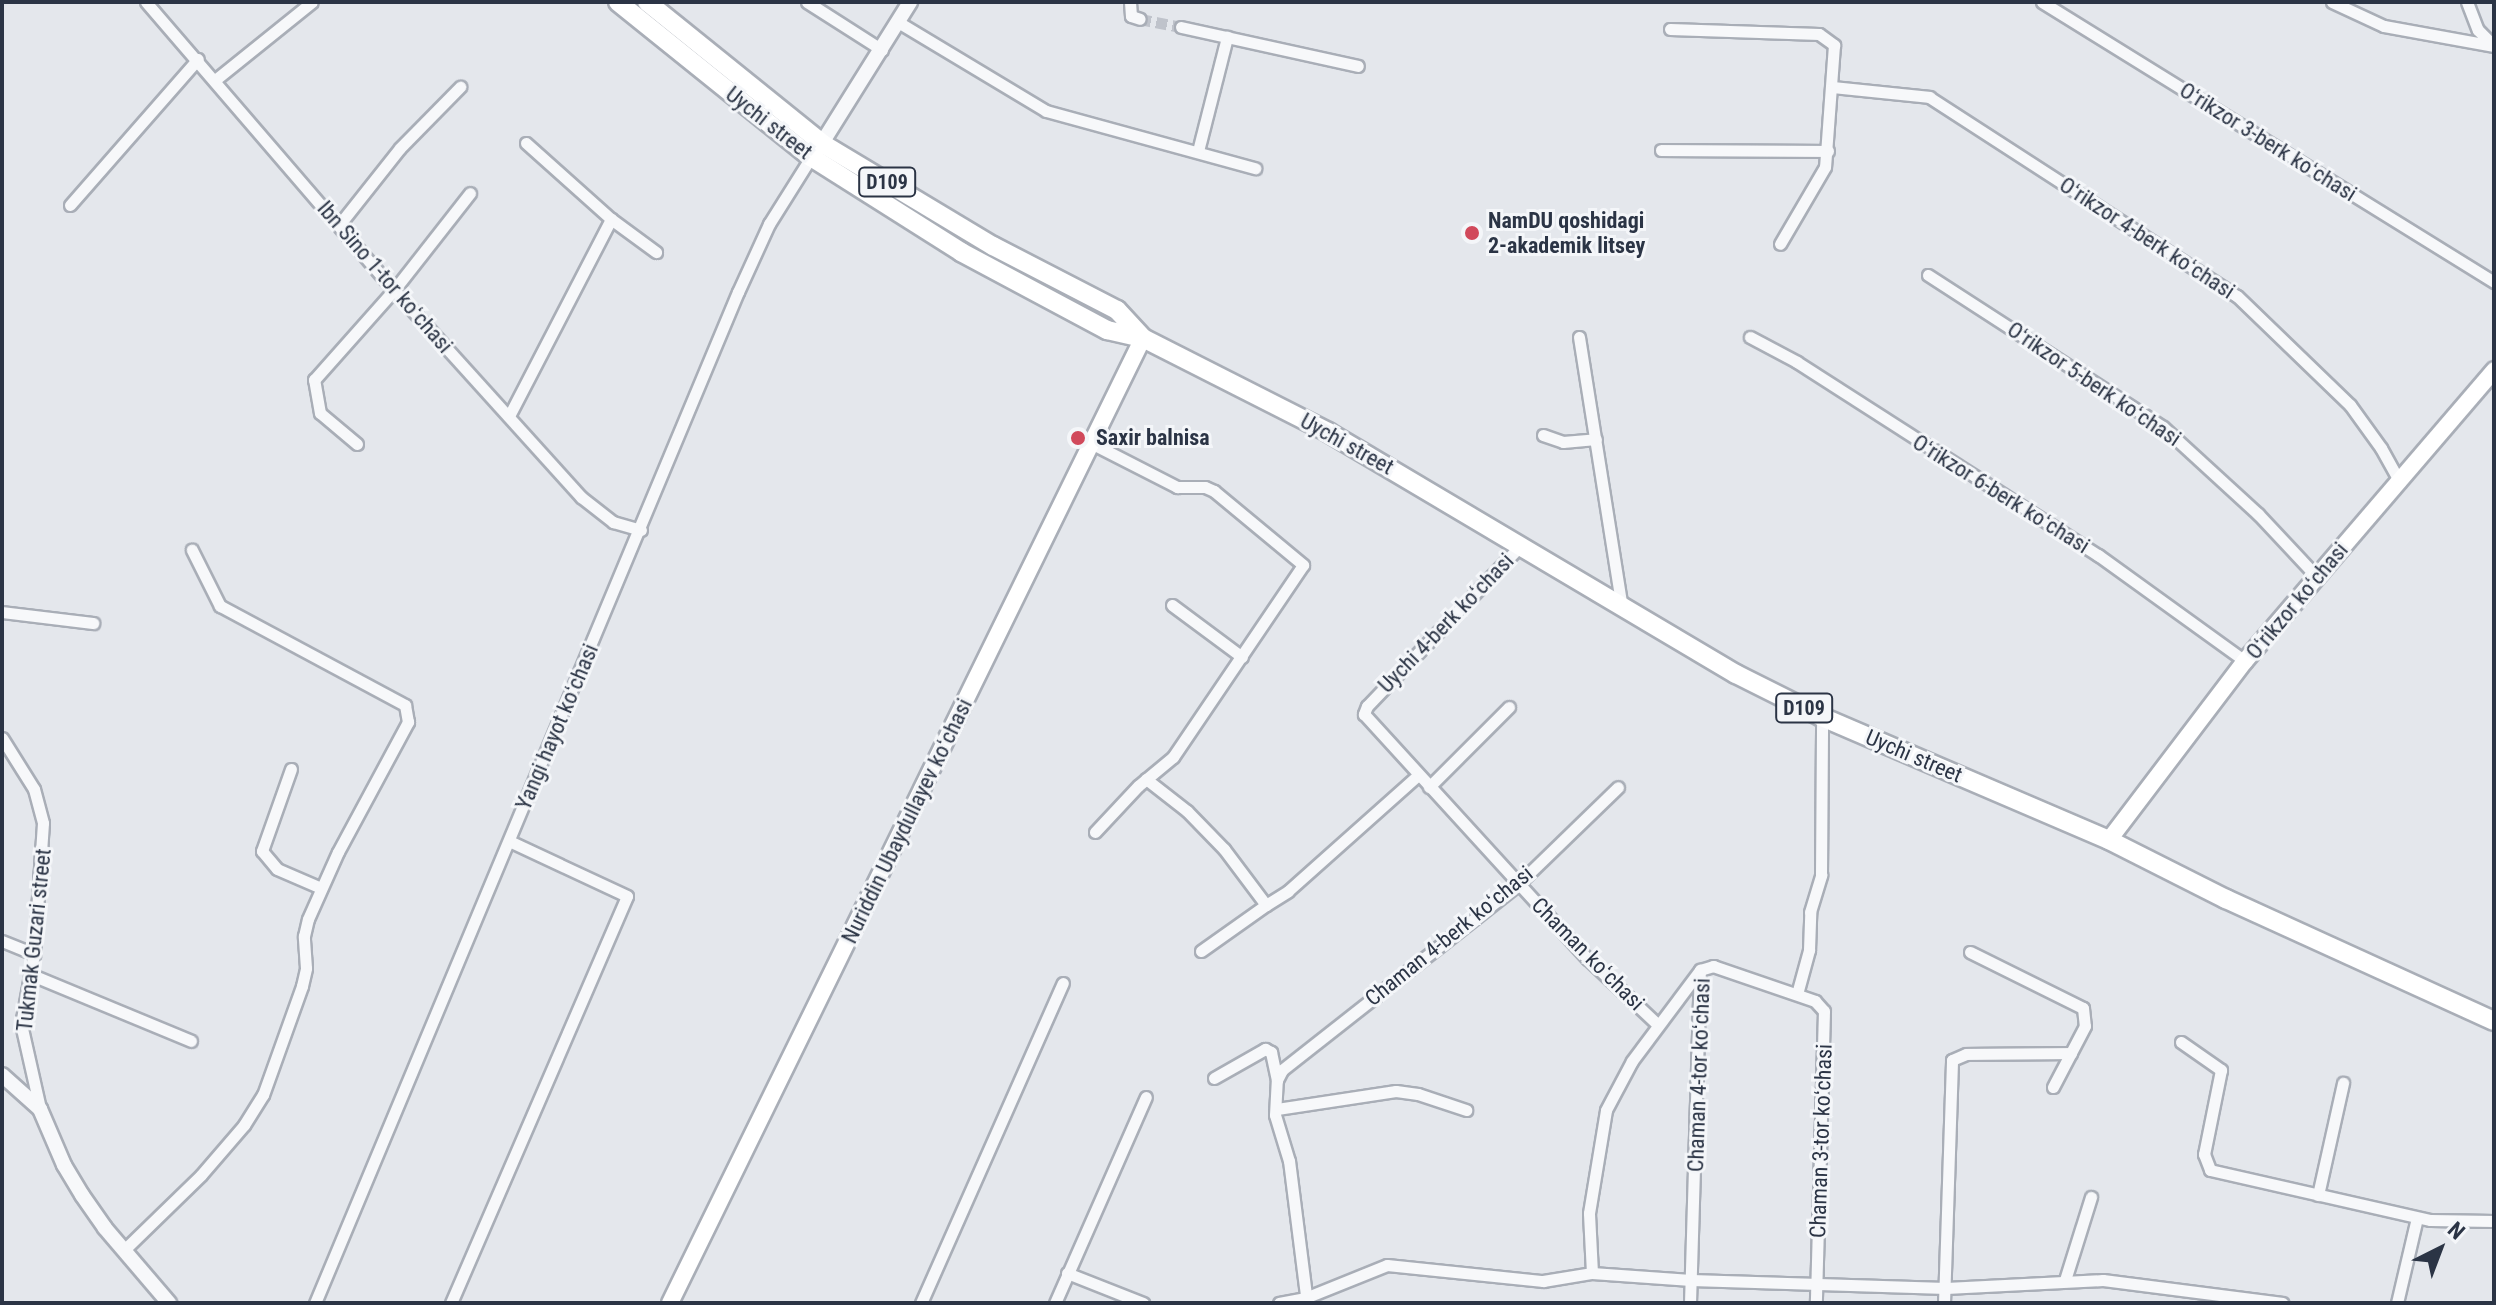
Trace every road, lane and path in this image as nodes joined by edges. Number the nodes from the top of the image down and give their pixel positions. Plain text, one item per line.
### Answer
1 (146, 2) edge
2 (312, 2) edge
3 (618, 2) edge
4 (647, 2) edge
5 (807, 2) edge
6 (910, 2) edge
7 (1130, 2) edge
8 (2042, 2) edge
9 (2332, 2) edge
10 (2467, 2) edge
11 (1140, 19) dead end
12 (898, 22) junction
13 (1181, 27) tunnel mouth
14 (1670, 29) dead end
15 (1227, 37) junction
16 (2494, 46) edge
17 (882, 50) junction
18 (198, 59) junction
19 (1358, 66) dead end
20 (215, 80) junction
21 (460, 87) dead end
22 (1833, 87) junction
23 (526, 143) dead end
24 (817, 150) junction
25 (1661, 150) dead end
26 (1198, 151) junction
27 (1828, 151) junction
28 (1255, 168) dead end
29 (470, 193) dead end
30 (70, 205) dead end
31 (611, 219) junction
32 (339, 225) junction
33 (1780, 244) dead end
34 (656, 252) dead end
35 (1928, 275) dead end
36 (2494, 282) edge
37 (394, 290) junction
38 (1579, 337) dead end
39 (1750, 337) dead end
40 (1143, 338) junction
41 (2494, 370) edge
42 (509, 416) junction
43 (1543, 435) dead end
44 (1596, 439) junction
45 (1091, 443) junction
46 (357, 444) dead end
47 (2400, 482) junction
48 (641, 530) junction
49 (1522, 544) junction
50 (192, 550) dead end
51 (2316, 576) junction
52 (1172, 605) dead end
53 (1622, 608) junction
54 (2, 612) edge
55 (93, 623) dead end
56 (1242, 657) junction
57 (2245, 661) junction
58 (1509, 707) dead end
59 (1822, 717) junction
60 (2, 738) edge
61 (291, 769) dead end
62 (1418, 775) junction
63 (1146, 779) junction
64 (1429, 787) junction
65 (1618, 787) dead end
66 (1095, 832) dead end
67 (2109, 840) junction
68 (509, 841) junction
69 (1518, 884) junction
70 (321, 888) junction
71 (1266, 905) junction
72 (2, 941) edge
73 (1201, 951) dead end
74 (1970, 952) dead end
75 (34, 954) junction
76 (1700, 970) junction
77 (32, 975) junction
78 (1063, 983) dead end
79 (1797, 994) junction
80 (2494, 1021) edge
81 (1658, 1025) junction
82 (191, 1041) dead end
83 (2181, 1042) dead end
84 (2071, 1053) junction
85 (2, 1075) edge
86 (1214, 1078) dead end
87 (1277, 1080) junction
88 (2343, 1083) dead end
89 (2053, 1087) dead end
90 (1146, 1097) dead end
91 (40, 1109) junction
92 (1277, 1109) junction
93 (1466, 1110) dead end
94 (2318, 1195) junction
95 (2091, 1197) dead end
96 (2417, 1218) junction
97 (2494, 1221) edge
98 (124, 1250) junction
99 (1067, 1273) junction
100 (1592, 1273) junction
101 (1691, 1280) junction
102 (2065, 1280) junction
103 (1816, 1286) junction
104 (1946, 1288) junction
105 (2232, 1300) edge
106 (1306, 1301) edge
107 (169, 1303) edge
108 (315, 1303) edge
109 (451, 1303) edge
110 (670, 1303) edge
111 (921, 1303) edge
112 (1055, 1303) edge
113 (1143, 1303) edge
114 (1279, 1303) edge
115 (1690, 1303) edge
116 (1816, 1303) edge
117 (1944, 1303) edge
118 (2283, 1303) edge
119 (2397, 1303) edge

1 - 18 street, Ibn Sino 1-tor koʻchasi
2 - 20 street
3 - 24 main road, Uychi street / D109
4 - 24 main road, Uychi street / D109
5 - 17 street
6 - 12 street
7 - 11 street
8 - 36 street, Oʻrikzor 3-berk koʻchasi
9 - 16 street
10 - 16 street
12 - 17 street
12 - 26 street
13 - 15 street
14 - 22 street
15 - 19 street
15 - 26 street
17 - 24 street
18 - 20 street, Ibn Sino 1-tor koʻchasi
18 - 30 street
20 - 32 street, Ibn Sino 1-tor koʻchasi
21 - 32 street
22 - 27 street
22 - 47 street, Oʻrikzor 4-berk koʻchasi
23 - 31 street
24 - 40 main road, Uychi street / D109
24 - 48 street, Yangi hayot koʻchasi
25 - 27 street
26 - 28 street
27 - 33 street
29 - 37 street
31 - 34 street
31 - 42 street
32 - 37 street, Ibn Sino 1-tor koʻchasi
35 - 51 street, Oʻrikzor 5-berk koʻchasi
37 - 42 street, Ibn Sino 1-tor koʻchasi
37 - 46 street
38 - 44 street
39 - 57 street, Oʻrikzor 6-berk koʻchasi
40 - 45 main road, Nuriddin Ubaydullayev koʻchasi
40 - 49 main road, Uychi street / D109
41 - 47 main road, Oʻrikzor koʻchasi
42 - 48 street, Ibn Sino 1-tor koʻchasi
43 - 44 street
44 - 53 street
45 - 56 street
45 - 110 main road, Nuriddin Ubaydullayev koʻchasi
47 - 51 main road, Oʻrikzor koʻchasi
48 - 68 street, Yangi hayot koʻchasi
49 - 53 main road, Uychi street / D109
49 - 62 street, Uychi 4-berk koʻchasi
50 - 70 street
51 - 57 main road, Oʻrikzor koʻchasi
52 - 56 street
53 - 59 main road, Uychi street / D109
54 - 55 street
56 - 63 street
57 - 67 main road, Oʻrikzor koʻchasi
58 - 64 street
59 - 67 main road, Uychi street / D109
59 - 79 street
60 - 75 street, Tukmak Guzari street
61 - 70 street
62 - 64 street, Uychi 4-berk koʻchasi
62 - 71 street
63 - 66 street
63 - 71 street
64 - 69 street, Uychi 4-berk koʻchasi
65 - 69 street, Chaman 4-berk koʻchasi
67 - 80 main road, Uychi street / D109
68 - 108 street, Yangi hayot koʻchasi
68 - 109 street
69 - 81 street, Chaman koʻchasi
69 - 87 street, Chaman 4-berk koʻchasi
70 - 98 street
71 - 73 street
72 - 75 street
74 - 84 street
75 - 77 street, Tukmak Guzari street
76 - 79 street, Chaman 4-tor koʻchasi
76 - 81 street, Chaman koʻchasi
76 - 101 street, Chaman 4-tor koʻchasi
77 - 82 street
77 - 91 street, Tukmak Guzari street
78 - 111 street
79 - 103 street, Chaman 3-tor koʻchasi
81 - 100 street, Chaman koʻchasi
83 - 94 street
84 - 89 street
84 - 104 street
85 - 91 street
86 - 87 street
87 - 92 street
88 - 94 street
90 - 99 street
91 - 98 street, Tukmak Guzari street
92 - 93 street
92 - 106 street
94 - 96 street
95 - 102 street
96 - 97 street
96 - 119 street
98 - 107 street, Tukmak Guzari street
99 - 112 street
99 - 113 street
100 - 101 street
100 - 106 street
101 - 103 street
101 - 115 street, Chaman 4-tor koʻchasi
102 - 104 street
102 - 105 street
103 - 104 street
103 - 116 street, Chaman 3-tor koʻchasi
104 - 117 street
105 - 118 street
106 - 114 street

